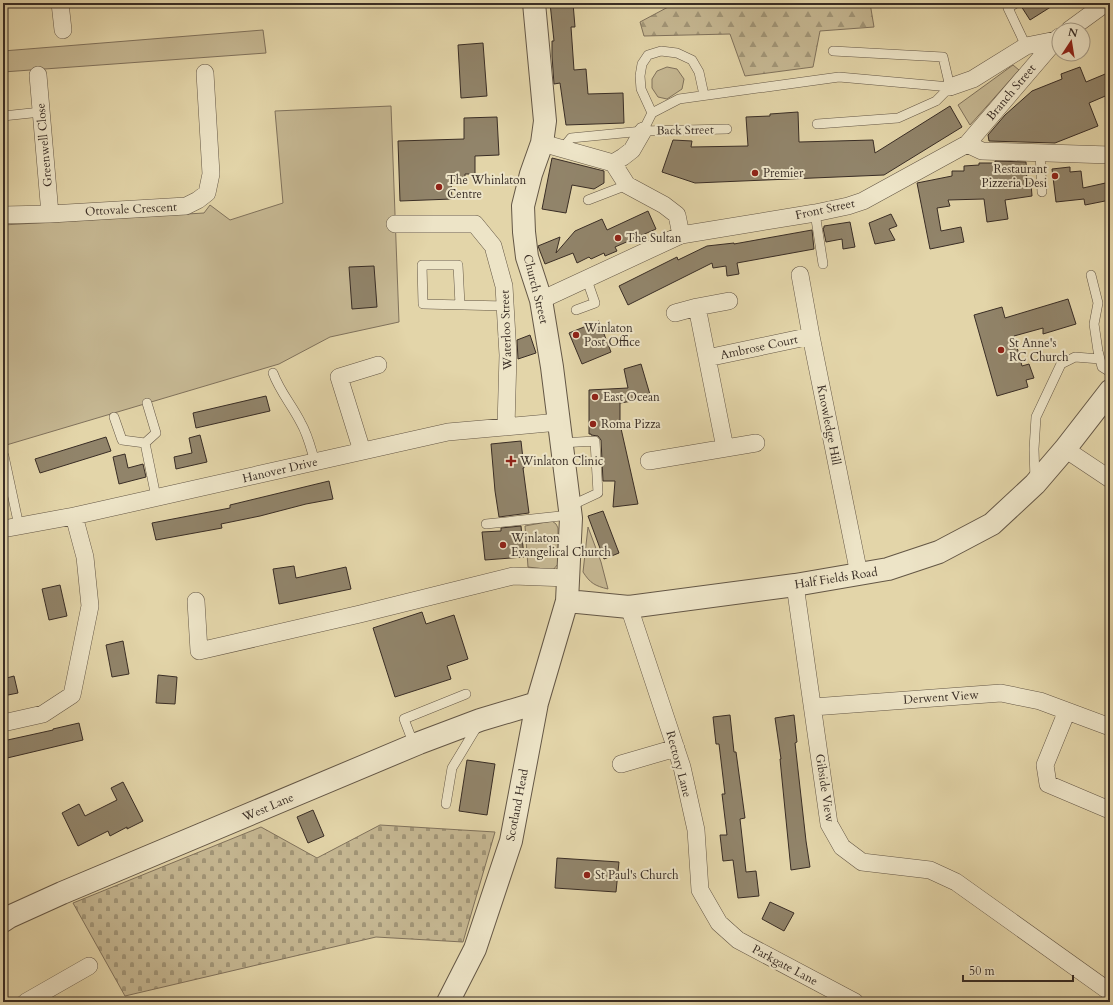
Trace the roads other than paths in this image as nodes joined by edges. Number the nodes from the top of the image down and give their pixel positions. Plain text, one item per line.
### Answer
1 (60, 3) edge
2 (534, 3) edge
3 (1016, 3) edge
4 (1106, 3) edge
5 (1080, 22) edge
6 (63, 30) dead end
7 (1051, 40) edge
8 (1051, 45) edge
9 (1026, 46) junction
10 (833, 51) dead end
11 (205, 73) dead end
12 (38, 75) dead end
13 (950, 87) junction
14 (704, 95) junction
15 (41, 112) junction
16 (652, 113) junction
17 (3, 116) edge
18 (816, 124) dead end
19 (727, 129) dead end
20 (643, 131) junction
21 (967, 144) junction
22 (552, 146) junction
23 (1040, 153) junction
24 (1110, 155) edge
25 (613, 163) junction
26 (627, 185) junction
27 (1042, 192) dead end
28 (588, 200) dead end
29 (815, 213) junction
30 (50, 214) junction
31 (3, 215) edge
32 (395, 224) dead end
33 (682, 236) junction
34 (823, 264) dead end
35 (800, 275) dead end
36 (1091, 275) dead end
37 (587, 280) junction
38 (541, 300) junction
39 (729, 302) dead end
40 (460, 305) junction
41 (506, 306) junction
42 (697, 307) junction
43 (576, 310) dead end
44 (675, 313) dead end
45 (811, 336) junction
46 (707, 358) junction
47 (1100, 359) junction
48 (378, 365) dead end
49 (1110, 372) edge
50 (273, 373) dead end
51 (1110, 391) edge
52 (147, 403) dead end
53 (114, 418) dead end
54 (506, 427) junction
55 (560, 433) junction
56 (145, 443) junction
57 (756, 443) dead end
58 (725, 448) junction
59 (1065, 449) junction
60 (362, 452) junction
61 (4, 456) edge
62 (649, 461) dead end
63 (315, 462) junction
64 (1110, 479) edge
65 (1035, 484) junction
66 (156, 497) junction
67 (570, 510) junction
68 (74, 516) junction
69 (486, 524) dead end
70 (11, 528) edge
71 (859, 574) junction
72 (568, 578) junction
73 (795, 585) junction
74 (196, 601) dead end
75 (568, 601) junction
76 (629, 607) junction
77 (466, 694) dead end
78 (537, 703) junction
79 (813, 707) junction
80 (1067, 711) junction
81 (480, 720) junction
82 (3, 724) edge
83 (1110, 727) edge
84 (414, 745) junction
85 (676, 748) junction
86 (621, 764) dead end
87 (446, 804) dead end
88 (1110, 808) edge
89 (3, 921) edge
90 (719, 923) joint
91 (89, 966) dead end
92 (1110, 992) edge
93 (26, 1002) edge
94 (448, 1002) edge
95 (855, 1002) edge

1 - 6 street
2 - 22 street, Church Street
3 - 9 lane
4 - 5 street
7 - 9 street
8 - 21 street, Branch Street
9 - 13 street
10 - 13 lane
11 - 30 street, Ottovale Crescent
12 - 15 street, Greenwell Close
13 - 14 lane
13 - 18 lane
14 - 16 lane
14 - 16 lane
15 - 17 lane
15 - 30 street, Greenwell Close
16 - 20 lane
19 - 20 lane, Back Street
20 - 22 lane, Back Street
20 - 25 street, Back Street
21 - 23 street
21 - 29 street, Front Street
22 - 25 street
22 - 38 street, Church Street
23 - 24 street
23 - 27 lane
25 - 26 street
26 - 28 lane
26 - 33 street
29 - 33 street, Front Street
29 - 34 lane
30 - 31 street, Ottovale Crescent
32 - 41 street, Waterloo Street
33 - 37 street, Front Street
35 - 45 street, Knowledge Hill
36 - 47 lane
37 - 38 street, Front Street
37 - 43 lane
38 - 55 street, Church Street
39 - 42 street
40 - 40 lane
40 - 41 lane
41 - 54 street, Waterloo Street
42 - 44 street
42 - 46 street, Ambrose Court
45 - 46 street, Ambrose Court
45 - 71 street, Knowledge Hill
46 - 58 street, Ambrose Court
47 - 49 lane
47 - 65 lane
48 - 60 street
50 - 63 lane
51 - 59 street, Half Fields Road
52 - 56 lane
53 - 56 lane
54 - 55 street, Hanover Drive
54 - 60 street, Hanover Drive
55 - 67 street, Church Street
55 - 67 lane
56 - 66 lane
57 - 58 street
58 - 62 street
59 - 64 street
59 - 65 street, Half Fields Road
60 - 63 street, Hanover Drive
61 - 70 lane
63 - 66 street, Hanover Drive
65 - 71 street, Half Fields Road
66 - 68 street, Hanover Drive
67 - 69 lane
67 - 72 street, Church Street
68 - 70 street, Hanover Drive
68 - 82 street
71 - 73 street, Half Fields Road
72 - 74 street
72 - 75 street, Church Street
73 - 76 street, Half Fields Road
73 - 79 street, Gibside View
75 - 76 street, Half Fields Road
75 - 78 street, Scotland Head
76 - 85 street, Rectory Lane
77 - 84 lane
78 - 81 street, West Lane
78 - 94 street, Scotland Head
79 - 80 street, Derwent View
79 - 92 street, Gibside View
80 - 83 street, Derwent View
80 - 88 street
81 - 84 street, West Lane
81 - 87 lane
84 - 89 street, West Lane
85 - 86 street
85 - 90 street, Rectory Lane
90 - 95 street, Parkgate Lane
91 - 93 street

